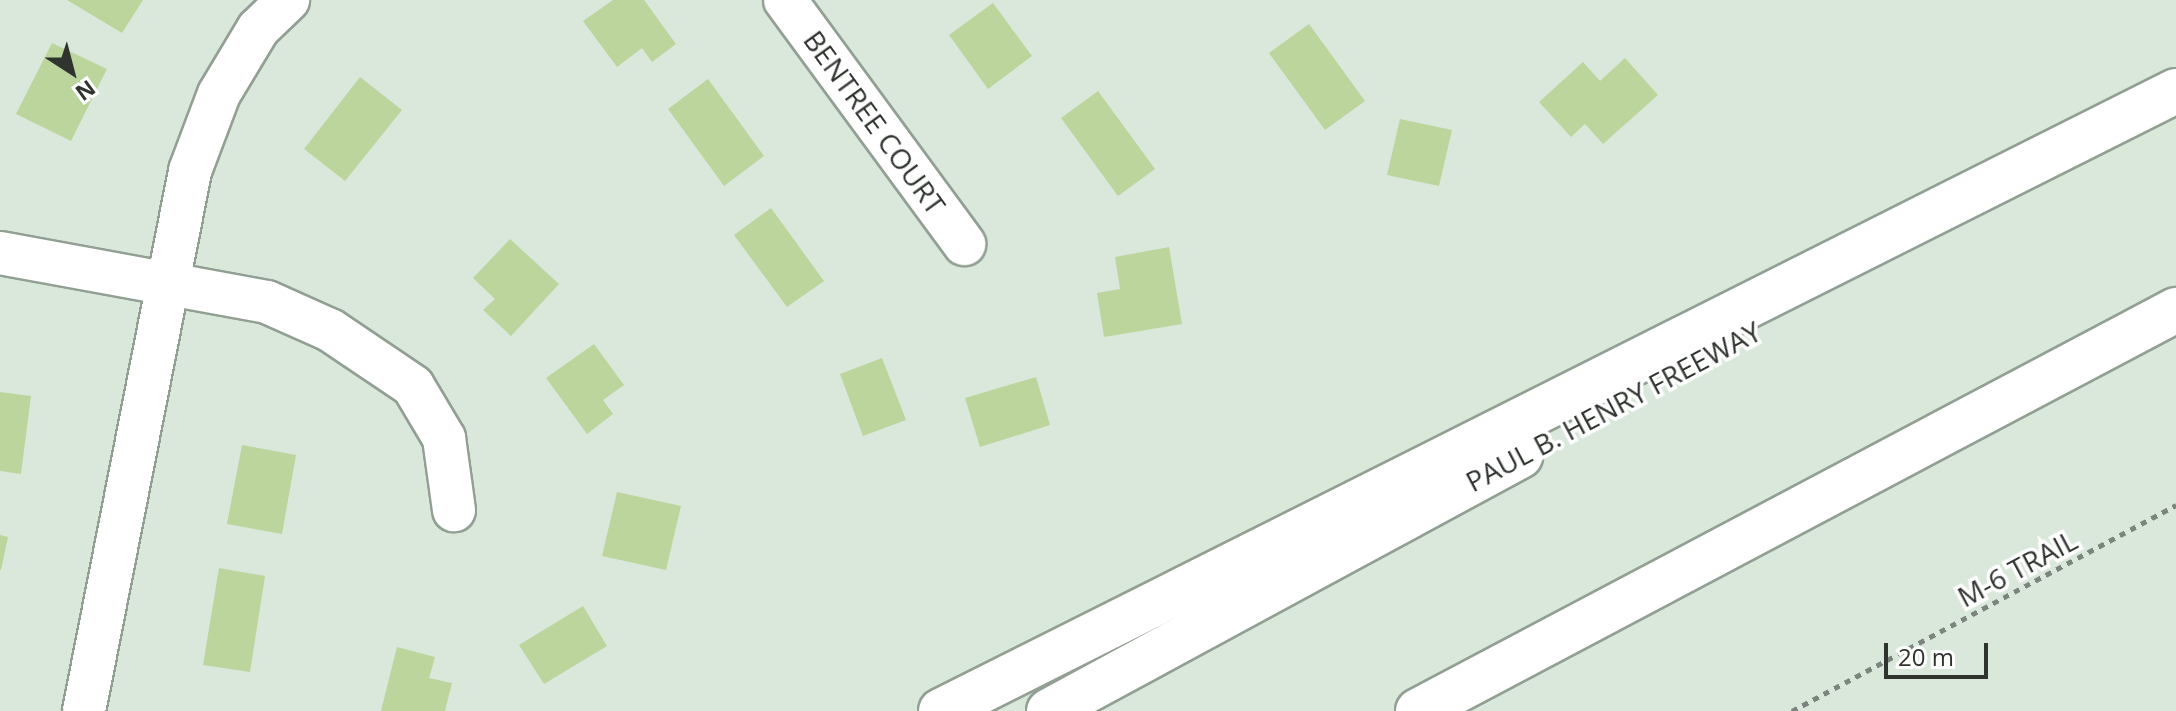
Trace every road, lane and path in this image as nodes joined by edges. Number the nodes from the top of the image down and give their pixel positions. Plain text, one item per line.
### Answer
1 (288, 0) edge
2 (785, 0) edge
3 (2176, 91) edge
4 (2176, 100) edge
5 (964, 244) dead end
6 (0, 253) edge
7 (170, 281) junction
8 (2176, 310) edge
9 (2176, 505) edge
10 (454, 510) dead end
11 (84, 711) edge
12 (941, 711) edge
13 (1049, 711) edge
14 (1418, 711) edge
15 (1475, 711) edge
16 (1792, 711) edge

1 - 7 street
2 - 5 street, BENTREE COURT
3 - 12 highway
4 - 13 highway, PAUL B. HENRY FREEWAY
6 - 7 street
7 - 10 street
7 - 11 street
8 - 14 highway
8 - 15 highway
9 - 16 path, M-6 TRAIL

